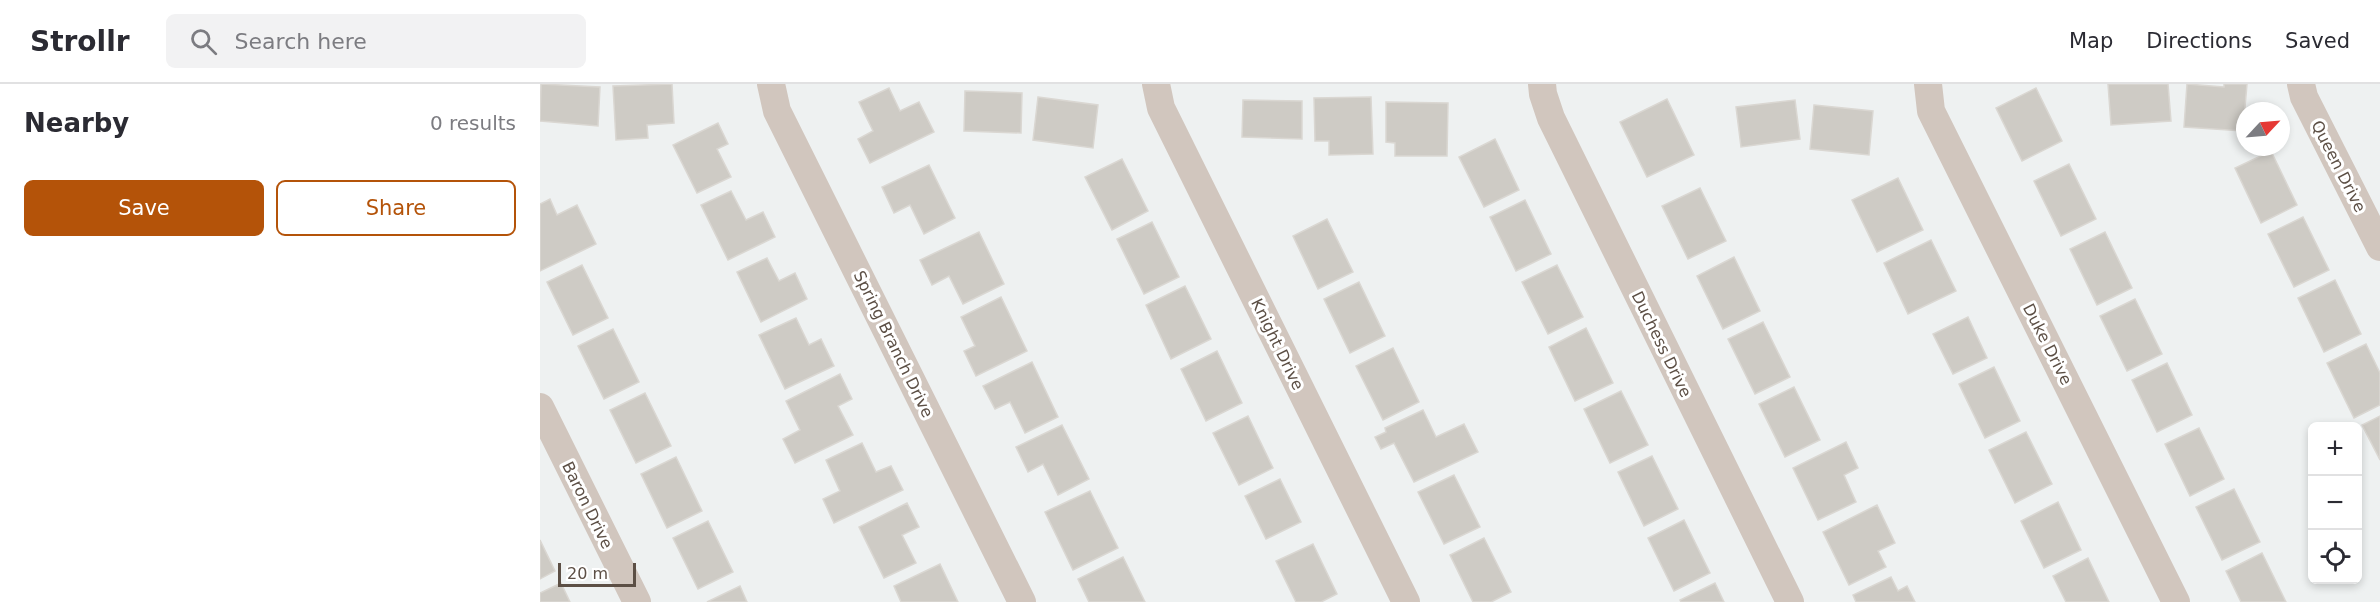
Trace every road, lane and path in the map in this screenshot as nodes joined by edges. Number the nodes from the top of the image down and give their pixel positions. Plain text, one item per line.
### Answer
1 (771, 84) edge
2 (1156, 84) edge
3 (1542, 84) edge
4 (1928, 84) edge
5 (2301, 84) edge
6 (2380, 247) edge
7 (540, 407) edge
8 (637, 602) edge
9 (1022, 602) edge
10 (1406, 602) edge
11 (1790, 602) edge
12 (2176, 602) edge

1 - 9 street, Spring Branch Drive
2 - 10 street, Knight Drive
3 - 11 street, Duchess Drive
4 - 12 street, Duke Drive
5 - 6 street, Queen Drive
7 - 8 street, Baron Drive

